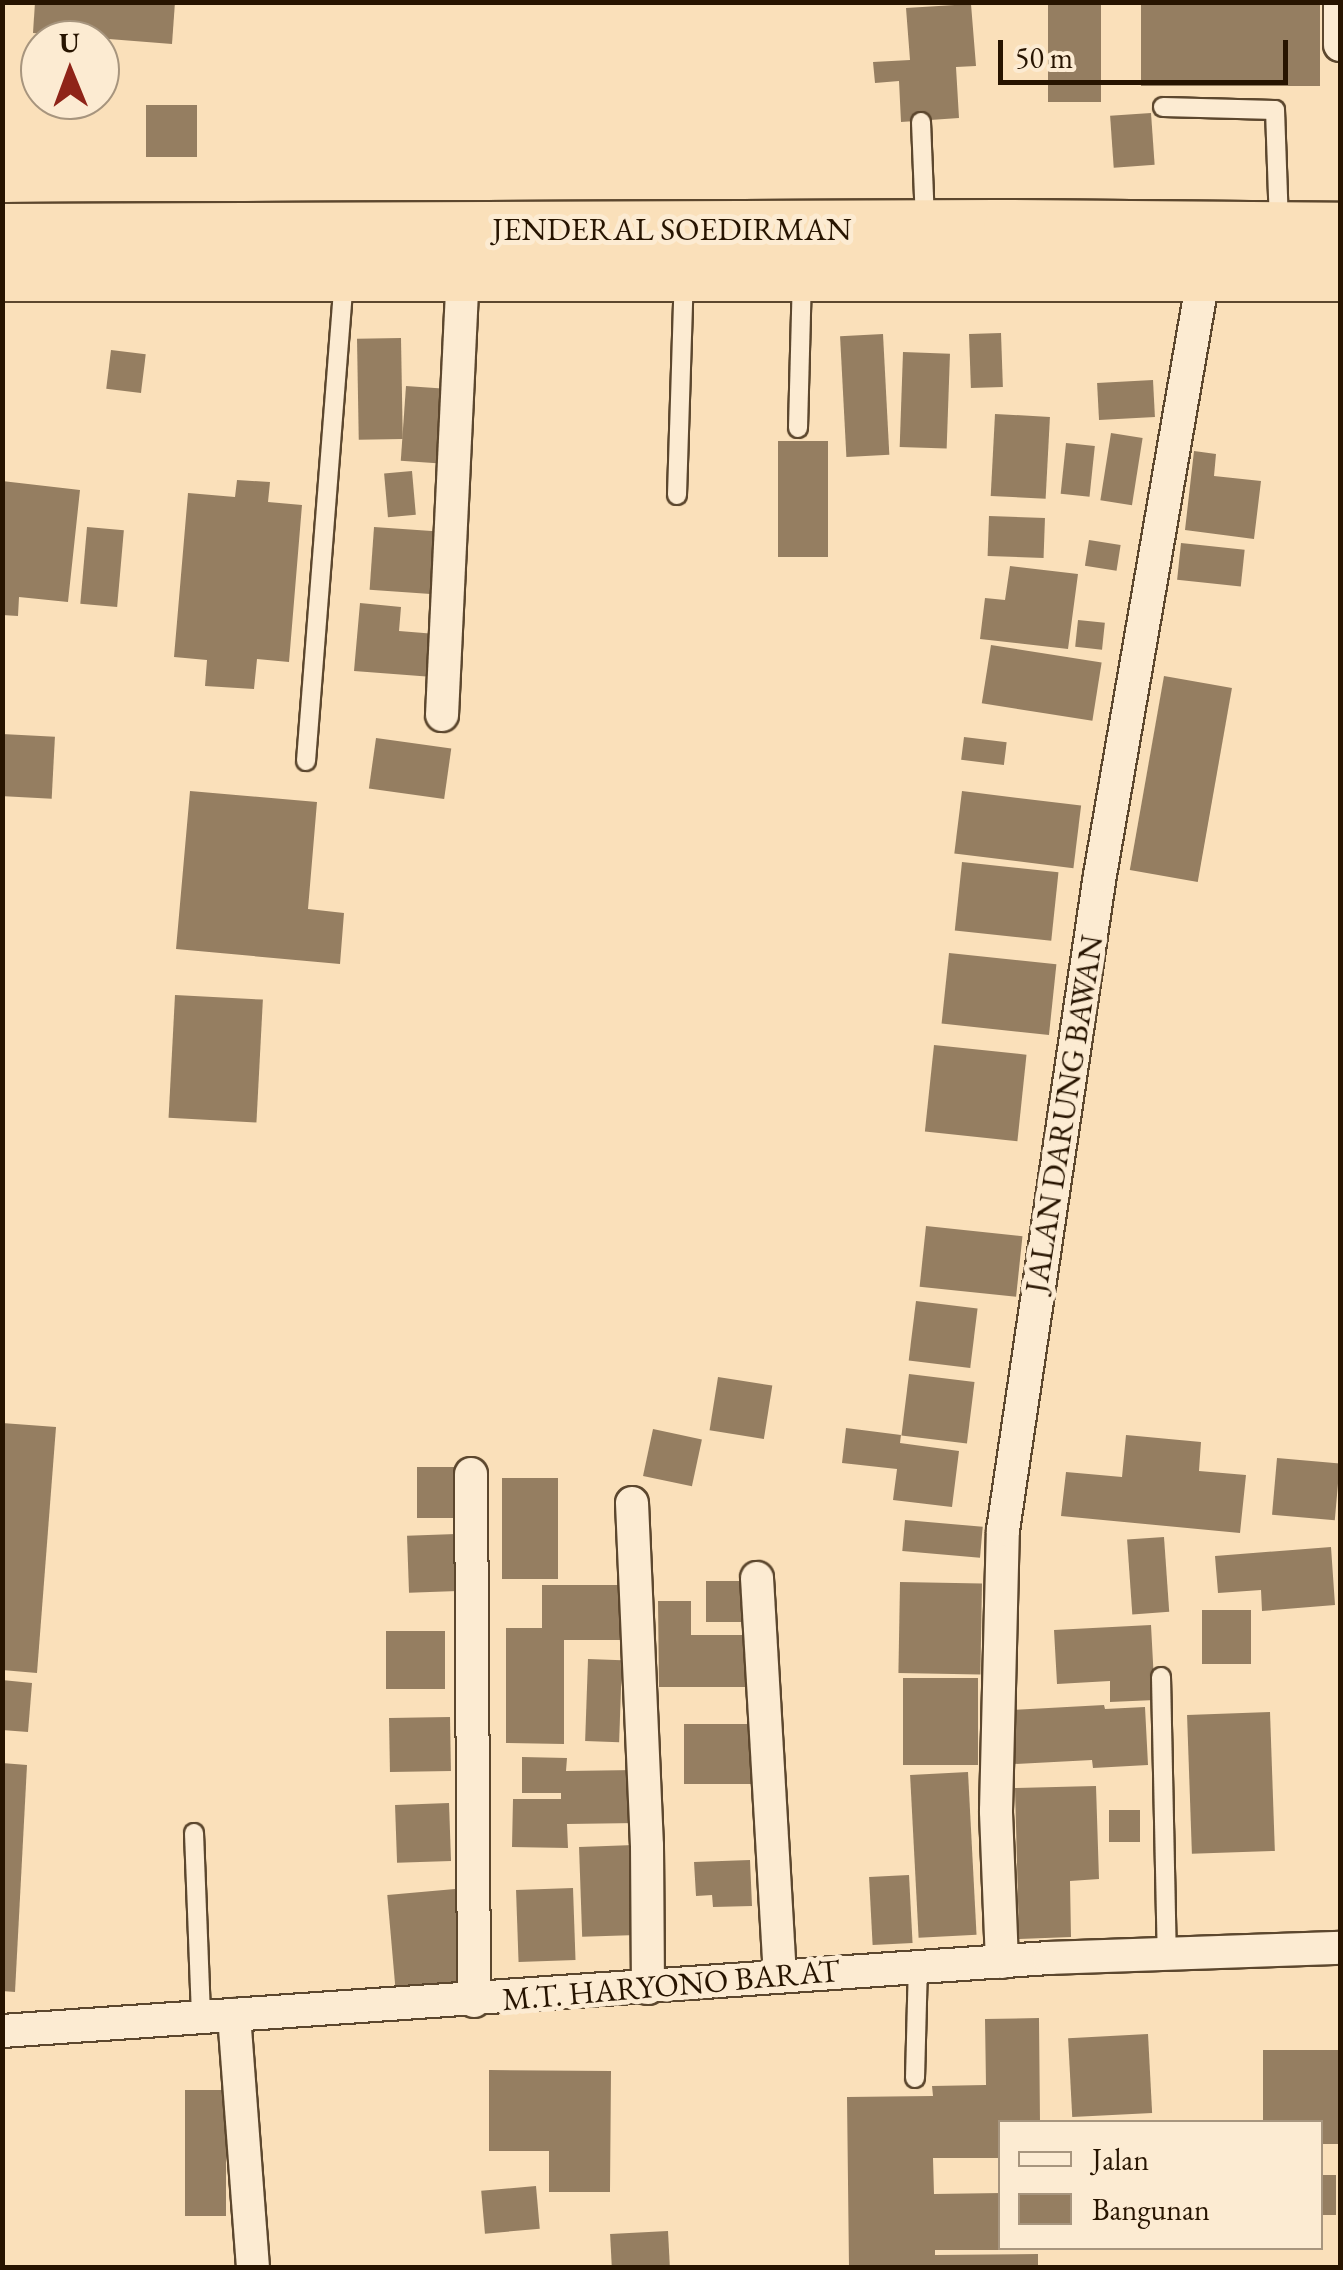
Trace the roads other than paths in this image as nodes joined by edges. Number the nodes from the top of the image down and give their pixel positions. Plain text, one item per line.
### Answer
1 (1340, 2) edge
2 (1340, 45) edge
3 (1163, 107) dead end
4 (921, 122) dead end
5 (926, 228) junction
6 (1279, 230) junction
7 (1340, 230) edge
8 (2, 231) edge
9 (684, 272) junction
10 (802, 272) junction
11 (1204, 272) junction
12 (463, 273) junction
13 (1340, 273) edge
14 (2, 274) edge
15 (344, 274) junction
16 (798, 428) dead end
17 (677, 494) dead end
18 (442, 715) dead end
19 (306, 760) dead end
20 (471, 1474) dead end
21 (632, 1504) dead end
22 (757, 1578) dead end
23 (1161, 1677) dead end
24 (194, 1833) dead end
25 (1340, 1948) edge
26 (1167, 1952) junction
27 (1002, 1962) junction
28 (918, 1966) junction
29 (780, 1974) junction
30 (648, 1988) junction
31 (474, 2001) junction
32 (234, 2015) junction
33 (201, 2017) junction
34 (2, 2031) edge
35 (915, 2078) dead end
36 (252, 2268) edge

1 - 2 street
3 - 6 lane
4 - 5 lane
5 - 6 highway, JENDERAL SOEDIRMAN
5 - 8 highway, JENDERAL SOEDIRMAN
6 - 7 highway, JENDERAL SOEDIRMAN
9 - 10 highway, JENDERAL SOEDIRMAN
9 - 12 highway, JENDERAL SOEDIRMAN
9 - 17 lane
10 - 11 highway, JENDERAL SOEDIRMAN
10 - 16 lane
11 - 13 highway, JENDERAL SOEDIRMAN
11 - 27 street, JALAN DARUNG BAWAN
12 - 15 highway, JENDERAL SOEDIRMAN
12 - 18 street
14 - 15 highway, JENDERAL SOEDIRMAN
15 - 19 lane
20 - 31 street
21 - 30 street
22 - 29 street
23 - 26 lane
24 - 33 lane
25 - 26 street, M.T. HARYONO BARAT
26 - 27 street, M.T. HARYONO BARAT
27 - 28 street, M.T. HARYONO BARAT
28 - 29 street, M.T. HARYONO BARAT
28 - 35 lane
29 - 30 street, M.T. HARYONO BARAT
30 - 31 street, M.T. HARYONO BARAT
31 - 32 street, M.T. HARYONO BARAT
32 - 33 street, M.T. HARYONO BARAT
32 - 36 street
33 - 34 street, M.T. HARYONO BARAT

